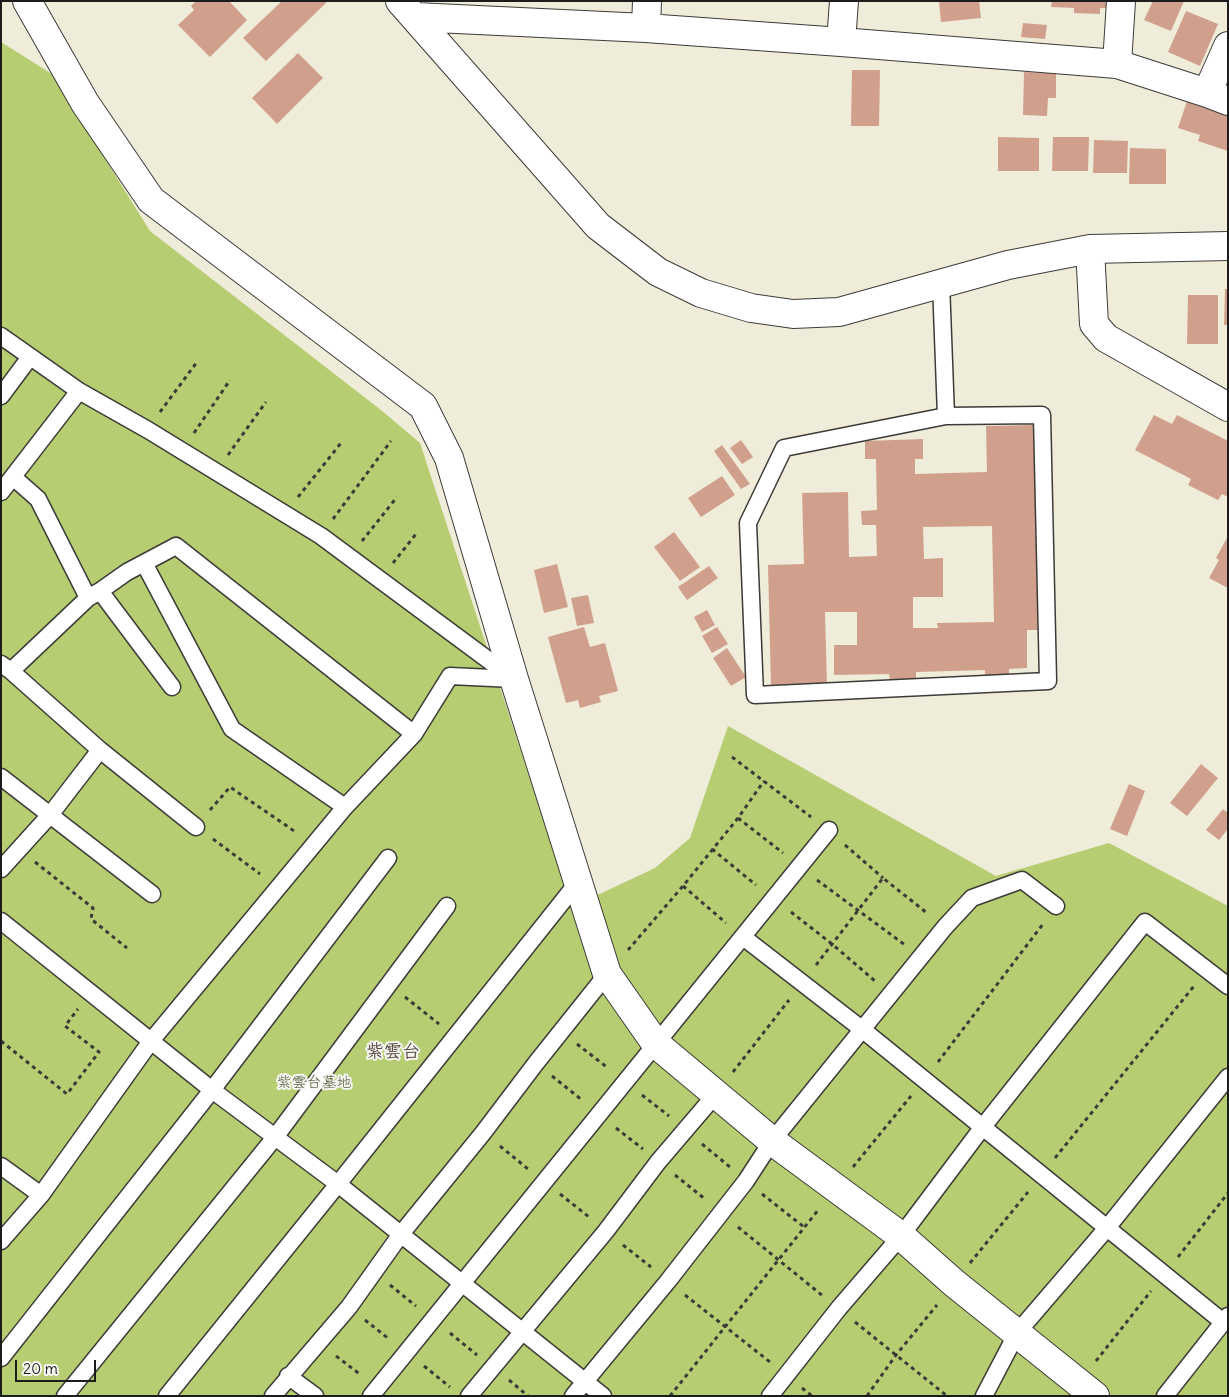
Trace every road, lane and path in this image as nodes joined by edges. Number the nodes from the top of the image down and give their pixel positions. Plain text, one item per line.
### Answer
1 (27, 1) edge
2 (647, 1) edge
3 (844, 1) edge
4 (1121, 1) edge
5 (407, 9) edge
6 (646, 28) junction
7 (841, 42) junction
8 (1228, 46) edge
9 (1117, 64) junction
10 (1217, 97) edge
11 (1228, 246) edge
12 (1090, 249) junction
13 (941, 283) junction
14 (1, 336) edge
15 (30, 357) junction
16 (197, 362) dead end
17 (230, 380) dead end
18 (79, 391) junction
19 (1, 396) edge
20 (266, 402) dead end
21 (1228, 407) edge
22 (946, 416) junction
23 (148, 430) junction
24 (392, 441) dead end
25 (341, 443) dead end
26 (181, 451) junction
27 (216, 472) junction
28 (13, 477) junction
29 (1, 492) edge
30 (397, 497) dead end
31 (285, 514) junction
32 (416, 534) dead end
33 (320, 536) junction
34 (349, 557) junction
35 (144, 564) junction
36 (379, 580) junction
37 (94, 594) junction
38 (6, 668) edge
39 (514, 679) junction
40 (172, 687) dead end
41 (414, 734) junction
42 (100, 750) junction
43 (732, 757) dead end
44 (1, 777) edge
45 (764, 781) junction
46 (345, 807) junction
47 (50, 815) junction
48 (738, 818) junction
49 (196, 827) junction
50 (829, 830) junction
51 (315, 844) junction
52 (19, 850) junction
53 (712, 850) junction
54 (388, 858) dead end
55 (800, 867) junction
56 (1, 869) edge
57 (883, 878) junction
58 (578, 882) junction
59 (683, 886) junction
60 (279, 887) junction
61 (152, 894) dead end
62 (773, 899) junction
63 (447, 906) dead end
64 (1056, 906) joint
65 (858, 910) junction
66 (1, 921) edge
67 (945, 927) junction
68 (743, 937) junction
69 (832, 944) junction
70 (127, 948) dead end
71 (921, 957) junction
72 (607, 974) junction
73 (1197, 982) dead end
74 (802, 983) junction
75 (389, 984) junction
76 (1228, 986) edge
77 (90, 992) junction
78 (891, 996) junction
79 (862, 1030) junction
80 (455, 1037) junction
81 (1, 1041) edge
82 (151, 1041) junction
83 (656, 1044) junction
84 (536, 1063) junction
85 (1228, 1077) edge
86 (924, 1080) junction
87 (212, 1090) junction
88 (716, 1094) junction
89 (599, 1114) junction
90 (982, 1128) junction
91 (483, 1133) junction
92 (276, 1136) junction
93 (772, 1141) junction
94 (658, 1162) junction
95 (1, 1166) edge
96 (1041, 1176) junction
97 (544, 1181) junction
98 (338, 1184) junction
99 (836, 1188) junction
100 (41, 1195) junction
101 (721, 1213) junction
102 (1107, 1228) junction
103 (606, 1231) junction
104 (401, 1234) junction
105 (901, 1236) junction
106 (1, 1241) edge
107 (778, 1260) junction
108 (668, 1281) junction
109 (462, 1283) junction
110 (954, 1283) junction
111 (839, 1308) junction
112 (1225, 1319) edge
113 (725, 1326) junction
114 (522, 1331) junction
115 (1016, 1333) junction
116 (319, 1343) junction
117 (896, 1355) junction
118 (1, 1358) edge
119 (786, 1375) junction
120 (288, 1376) junction
121 (585, 1381) junction
122 (374, 1392) edge
123 (65, 1396) edge
124 (167, 1396) edge
125 (273, 1396) edge
126 (315, 1396) edge
127 (469, 1396) edge
128 (572, 1396) edge
129 (603, 1396) edge
130 (670, 1396) edge
131 (770, 1396) edge
132 (812, 1396) edge
133 (867, 1396) edge
134 (947, 1396) edge
135 (984, 1396) edge
136 (1095, 1396) edge
137 (1165, 1396) edge

1 - 39 street
2 - 6 street
3 - 7 street
4 - 9 street
5 - 6 street
5 - 13 street
6 - 7 street
7 - 9 street
8 - 10 street
9 - 10 street
11 - 12 street
12 - 13 street
12 - 21 street
13 - 22 lane
14 - 15 lane
15 - 18 lane
15 - 19 lane
16 - 23 path
17 - 26 path
18 - 23 lane
18 - 28 lane
20 - 27 path
22 - 22 lane
23 - 26 lane
24 - 33 path
25 - 31 path
26 - 27 lane
27 - 31 lane
28 - 29 lane
28 - 37 lane
30 - 34 path
31 - 33 lane
32 - 36 path
33 - 34 lane
34 - 36 lane
35 - 37 lane
35 - 41 lane
35 - 46 lane
36 - 39 lane
37 - 38 lane
37 - 40 lane
38 - 42 lane
39 - 41 lane
39 - 58 street
41 - 46 lane
42 - 47 lane
42 - 49 lane
43 - 45 path
44 - 47 lane
45 - 48 path
45 - 50 path
46 - 51 lane
47 - 52 lane
47 - 61 lane
48 - 53 path
48 - 55 path
49 - 51 path
49 - 60 path
50 - 55 lane
50 - 57 path
51 - 60 lane
52 - 56 lane
52 - 70 path
53 - 59 path
53 - 62 path
54 - 87 lane
55 - 62 lane
55 - 65 path
57 - 65 path
57 - 67 path
58 - 72 street
58 - 80 lane
59 - 68 path
59 - 72 path
60 - 82 lane
62 - 68 lane
62 - 69 path
63 - 75 lane
64 - 67 lane
64 - 86 path
65 - 69 path
65 - 71 path
66 - 77 lane
67 - 71 lane
68 - 74 lane
68 - 83 lane
69 - 74 path
69 - 78 path
71 - 78 lane
72 - 83 street
72 - 84 lane
73 - 96 path
74 - 79 lane
74 - 88 path
75 - 80 path
75 - 92 lane
76 - 90 lane
77 - 81 path
77 - 82 lane
78 - 79 lane
79 - 86 lane
79 - 93 lane
80 - 98 lane
82 - 87 lane
82 - 100 lane
83 - 88 street
83 - 89 lane
84 - 89 path
84 - 91 lane
85 - 102 lane
86 - 90 lane
86 - 99 path
87 - 92 lane
87 - 118 lane
88 - 93 street
88 - 94 lane
89 - 94 path
89 - 97 lane
90 - 96 lane
90 - 105 lane
91 - 97 path
91 - 104 lane
92 - 98 lane
92 - 123 lane
93 - 99 street
93 - 101 lane
94 - 101 path
94 - 103 lane
95 - 100 lane
96 - 102 lane
96 - 110 path
97 - 103 path
97 - 109 lane
98 - 104 lane
98 - 124 lane
99 - 105 street
99 - 107 path
100 - 106 lane
101 - 107 path
101 - 108 lane
102 - 112 lane
102 - 115 lane
103 - 108 path
103 - 114 lane
104 - 109 lane
104 - 116 lane
105 - 110 street
105 - 111 lane
107 - 111 path
107 - 113 path
108 - 113 path
108 - 121 lane
109 - 114 lane
109 - 122 lane
110 - 115 street
110 - 117 path
111 - 117 path
111 - 119 lane
112 - 137 lane
113 - 119 path
113 - 130 path
114 - 121 lane
114 - 127 lane
115 - 135 lane
115 - 136 street
116 - 120 lane
116 - 122 path
117 - 133 path
117 - 134 path
119 - 131 lane
119 - 132 path
120 - 125 lane
120 - 126 lane
121 - 128 lane
121 - 129 lane

